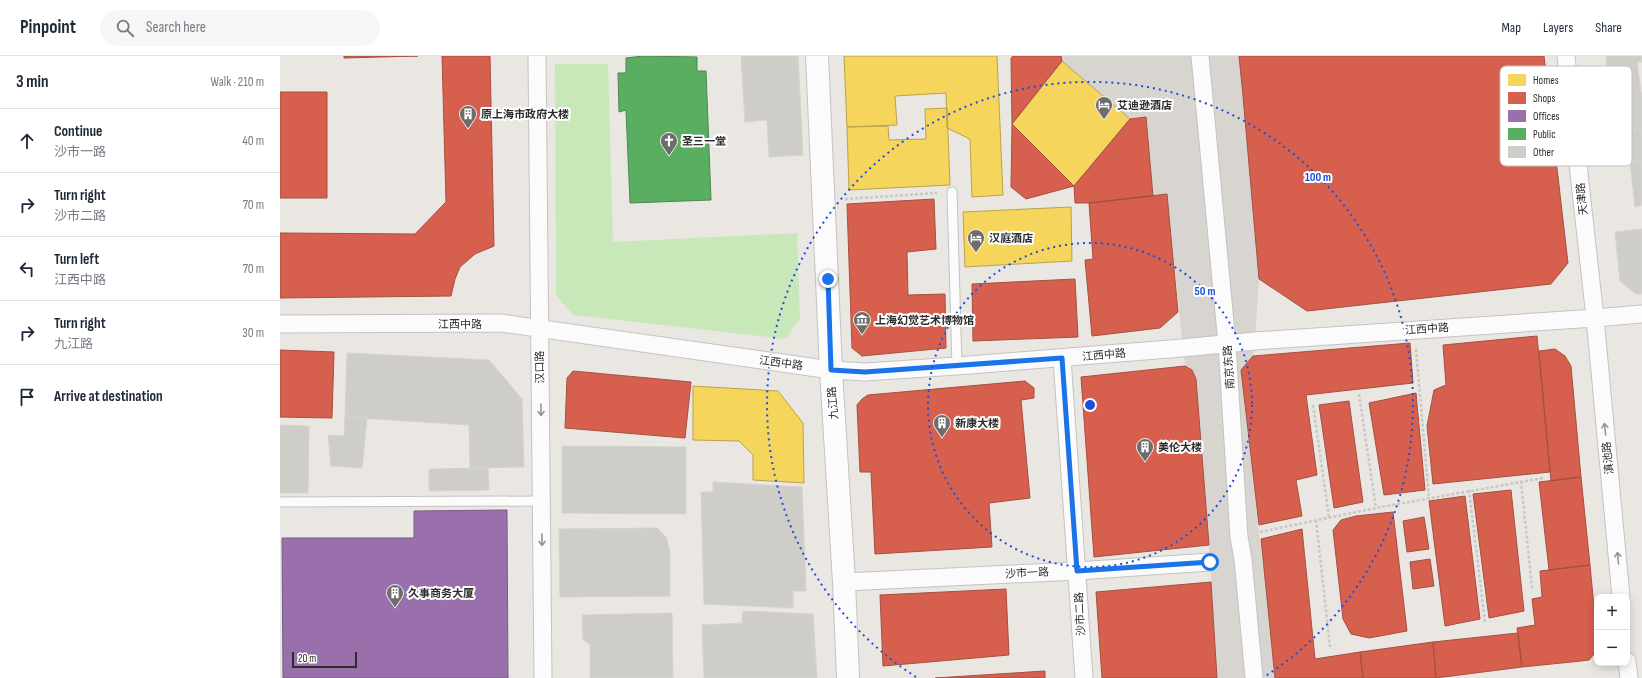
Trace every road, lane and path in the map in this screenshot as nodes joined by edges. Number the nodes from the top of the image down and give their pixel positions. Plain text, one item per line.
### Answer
1 (537, 56) edge
2 (817, 56) edge
3 (1200, 56) edge
4 (1566, 56) edge
5 (1567, 66) edge
6 (1578, 166) edge
7 (952, 192) joint
8 (824, 200) junction
9 (1642, 314) edge
10 (1594, 318) junction
11 (280, 324) edge
12 (540, 329) junction
13 (1415, 330) junction
14 (1227, 344) junction
15 (1062, 358) junction
16 (958, 366) junction
17 (831, 370) junction
18 (1359, 394) dead end
19 (1314, 405) dead end
20 (1543, 478) dead end
21 (1521, 482) junction
22 (1469, 490) junction
23 (1429, 498) junction
24 (542, 501) junction
25 (280, 502) edge
26 (1376, 508) junction
27 (1329, 517) junction
28 (1316, 520) junction
29 (1260, 532) dead end
30 (1210, 562) dead end
31 (1077, 571) junction
32 (844, 582) junction
33 (1532, 588) dead end
34 (1621, 594) edge
35 (1485, 622) dead end
36 (1330, 647) dead end
37 (1627, 666) edge
38 (543, 678) edge
39 (848, 678) edge
40 (1084, 678) edge
41 (1254, 678) edge
42 (1628, 678) edge

1 - 12 street, 汉口路
2 - 8 street, 九江路
3 - 14 street, 南京东路
4 - 5 street, 天津路
6 - 10 street, 天津路
7 - 8 path
7 - 16 lane
8 - 17 street, 九江路
9 - 10 street, 江西中路
10 - 13 street, 江西中路
34 -> 10 street, 滇池路
11 - 12 street, 江西中路
12 - 17 street, 江西中路
12 -> 24 street, 汉口路
13 - 14 street, 江西中路
13 - 23 path
14 - 15 street, 江西中路
14 - 41 street, 南京东路
15 - 16 street, 江西中路
15 - 31 street, 沙市二路
16 - 17 street, 江西中路
17 - 32 street, 九江路
18 - 26 path
19 - 27 path
20 - 21 path
21 - 22 path
21 - 33 path
22 - 23 path
22 - 35 path
23 - 26 path
24 - 25 lane
24 -> 38 street, 汉口路
26 - 27 path
27 - 28 path
28 - 29 path
28 - 36 path
30 - 31 street, 沙市一路
31 - 32 street, 沙市一路
31 - 40 street, 沙市二路
32 - 39 street, 九江路
37 - 42 street

